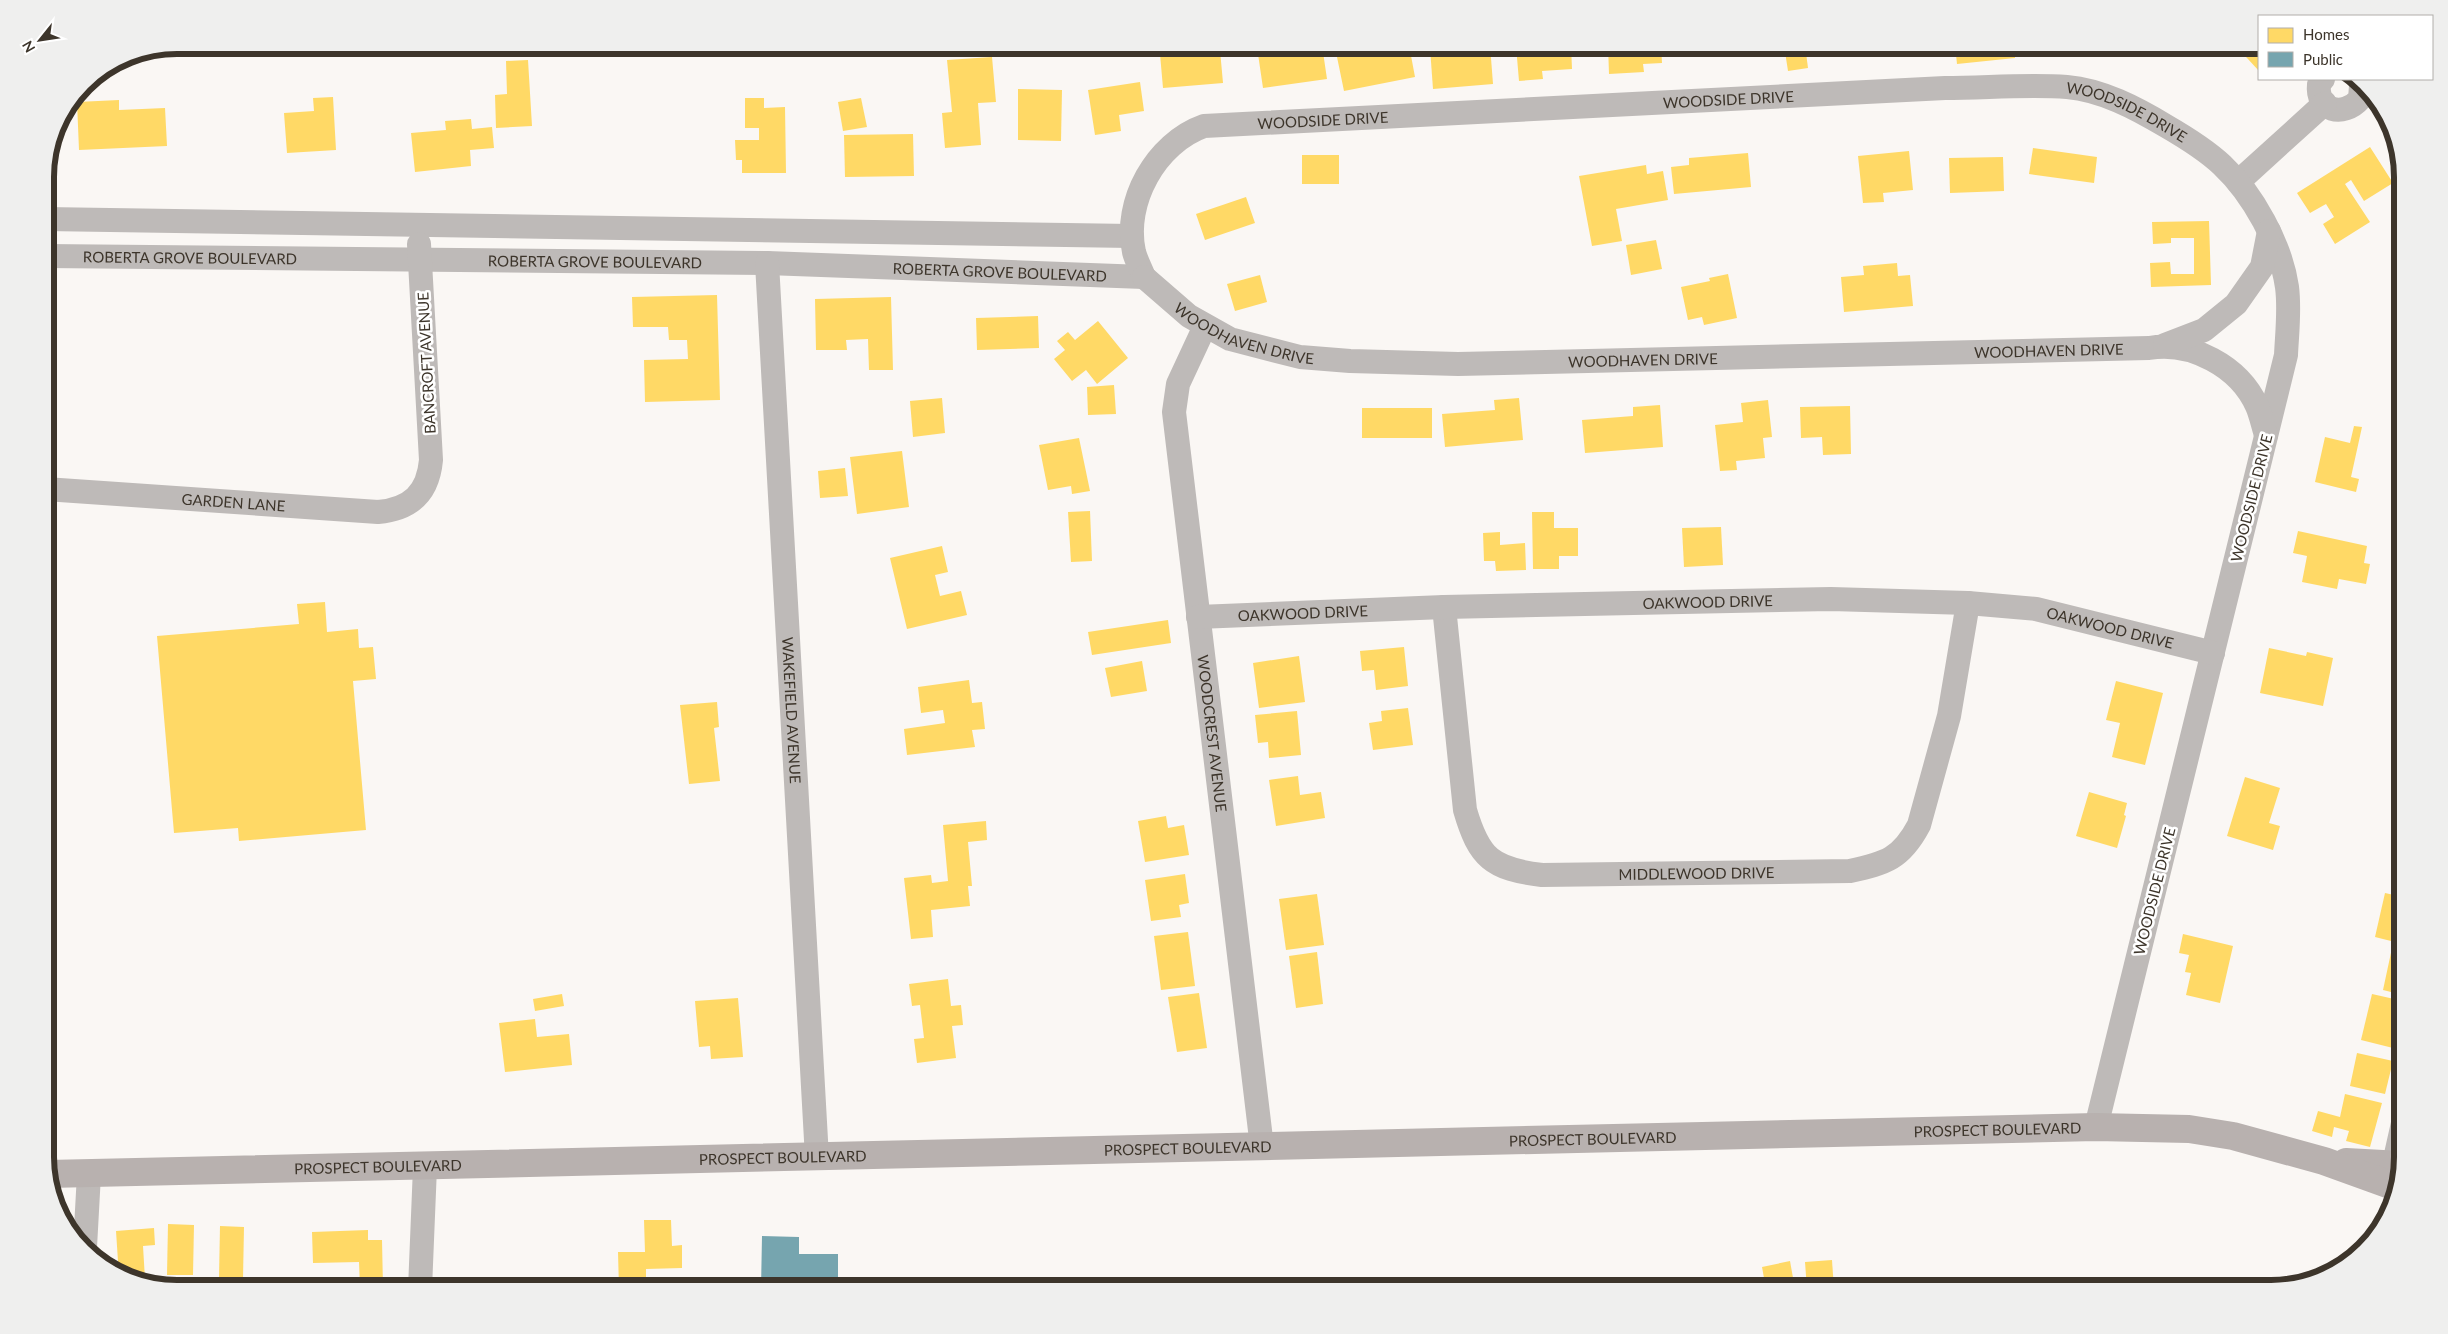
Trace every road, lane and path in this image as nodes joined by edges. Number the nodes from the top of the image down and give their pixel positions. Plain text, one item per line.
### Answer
1 (2323, 80) edge
2 (2360, 92) edge
3 (2325, 103) junction
4 (2238, 182) junction
5 (54, 219) edge
6 (418, 226) junction
7 (2269, 230) junction
8 (1132, 236) junction
9 (54, 256) edge
10 (420, 261) junction
11 (767, 263) junction
12 (1144, 277) junction
13 (1205, 326) junction
14 (2164, 345) junction
15 (2266, 436) junction
16 (54, 490) edge
17 (417, 497) joint
18 (1968, 603) junction
19 (1444, 608) junction
20 (1198, 617) junction
21 (2213, 653) junction
22 (2096, 1127) junction
23 (1262, 1147) junction
24 (817, 1158) junction
25 (426, 1167) junction
26 (55, 1174) edge
27 (89, 1174) junction
28 (2393, 1175) edge
29 (85, 1239) edge
30 (420, 1280) edge

1 - 3 street
2 - 3 street
3 - 4 street
4 - 7 street, WOODSIDE DRIVE
4 - 8 street, WOODSIDE DRIVE
5 - 6 street
6 - 8 street
6 - 10 street, BANCROFT AVENUE
7 - 14 street, WOODHAVEN DRIVE
7 - 15 street, WOODSIDE DRIVE
8 - 12 street, WOODSIDE DRIVE
9 - 10 street, ROBERTA GROVE BOULEVARD
10 - 11 street, ROBERTA GROVE BOULEVARD
10 - 17 street, BANCROFT AVENUE
11 - 12 street, ROBERTA GROVE BOULEVARD
11 - 24 street, WAKEFIELD AVENUE
12 - 13 street, WOODHAVEN DRIVE
13 - 14 street, WOODHAVEN DRIVE
13 - 20 street, WOODCREST AVENUE
14 - 15 street, WOODHAVEN DRIVE
15 - 21 street, WOODSIDE DRIVE
16 - 17 street, GARDEN LANE
18 - 19 street, OAKWOOD DRIVE
18 - 19 street, MIDDLEWOOD DRIVE
18 - 21 street, OAKWOOD DRIVE
19 - 20 street, OAKWOOD DRIVE
20 - 23 street, WOODCREST AVENUE
21 - 22 street, WOODSIDE DRIVE
22 - 23 main road, PROSPECT BOULEVARD
22 - 28 main road, PROSPECT BOULEVARD
23 - 24 main road, PROSPECT BOULEVARD
24 - 25 main road, PROSPECT BOULEVARD
25 - 27 main road, PROSPECT BOULEVARD
25 - 30 street
26 - 27 main road, PROSPECT BOULEVARD
27 - 29 street

